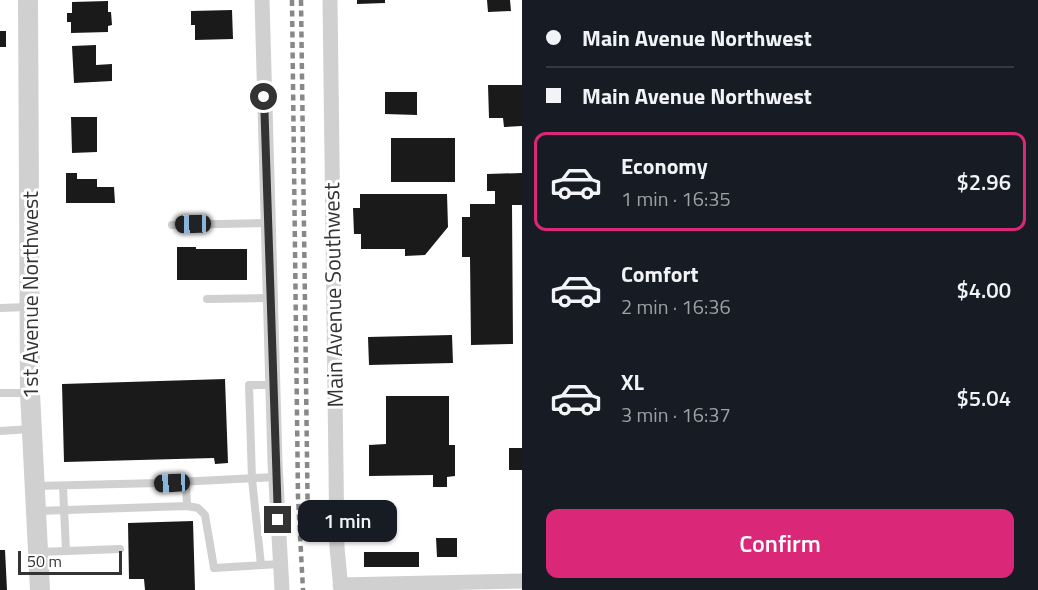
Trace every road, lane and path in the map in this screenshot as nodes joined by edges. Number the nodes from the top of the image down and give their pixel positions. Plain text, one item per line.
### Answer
1 (27, 0) edge
2 (262, 0) edge
3 (330, 0) edge
4 (267, 223) junction
5 (172, 225) dead end
6 (270, 298) junction
7 (207, 299) dead end
8 (31, 307) junction
9 (0, 308) edge
10 (272, 385) junction
11 (0, 393) edge
12 (30, 393) junction
13 (32, 428) junction
14 (0, 431) edge
15 (276, 477) junction
16 (252, 478) junction
17 (186, 482) junction
18 (35, 486) junction
19 (63, 486) junction
20 (187, 506) junction
21 (64, 510) junction
22 (36, 512) junction
23 (120, 549) dead end
24 (66, 551) junction
25 (38, 552) junction
26 (280, 564) junction
27 (261, 565) junction
28 (522, 581) edge
29 (341, 588) edge
30 (40, 590) edge
31 (282, 590) edge

1 - 8 street, 1st Avenue Northwest
2 - 4 street
3 - 29 street, Main Avenue Southwest
4 - 5 lane
4 - 6 street
6 - 7 lane
6 - 10 street
8 - 9 lane
8 - 12 street, 1st Avenue Northwest
10 - 15 street
10 - 16 lane
11 - 12 lane
12 - 13 street, 1st Avenue Northwest
13 - 14 lane
13 - 18 street, 1st Avenue Northwest
15 - 16 lane
15 - 26 street
16 - 17 lane
16 - 27 lane
17 - 19 lane
17 - 20 lane
18 - 19 lane
18 - 22 street, 1st Avenue Northwest
19 - 21 lane
20 - 21 lane
20 - 27 lane
21 - 22 lane
21 - 24 lane
22 - 25 street, 1st Avenue Northwest
23 - 24 lane
24 - 25 lane
25 - 30 street, 1st Avenue Northwest
26 - 27 lane
26 - 31 street
28 - 29 street

